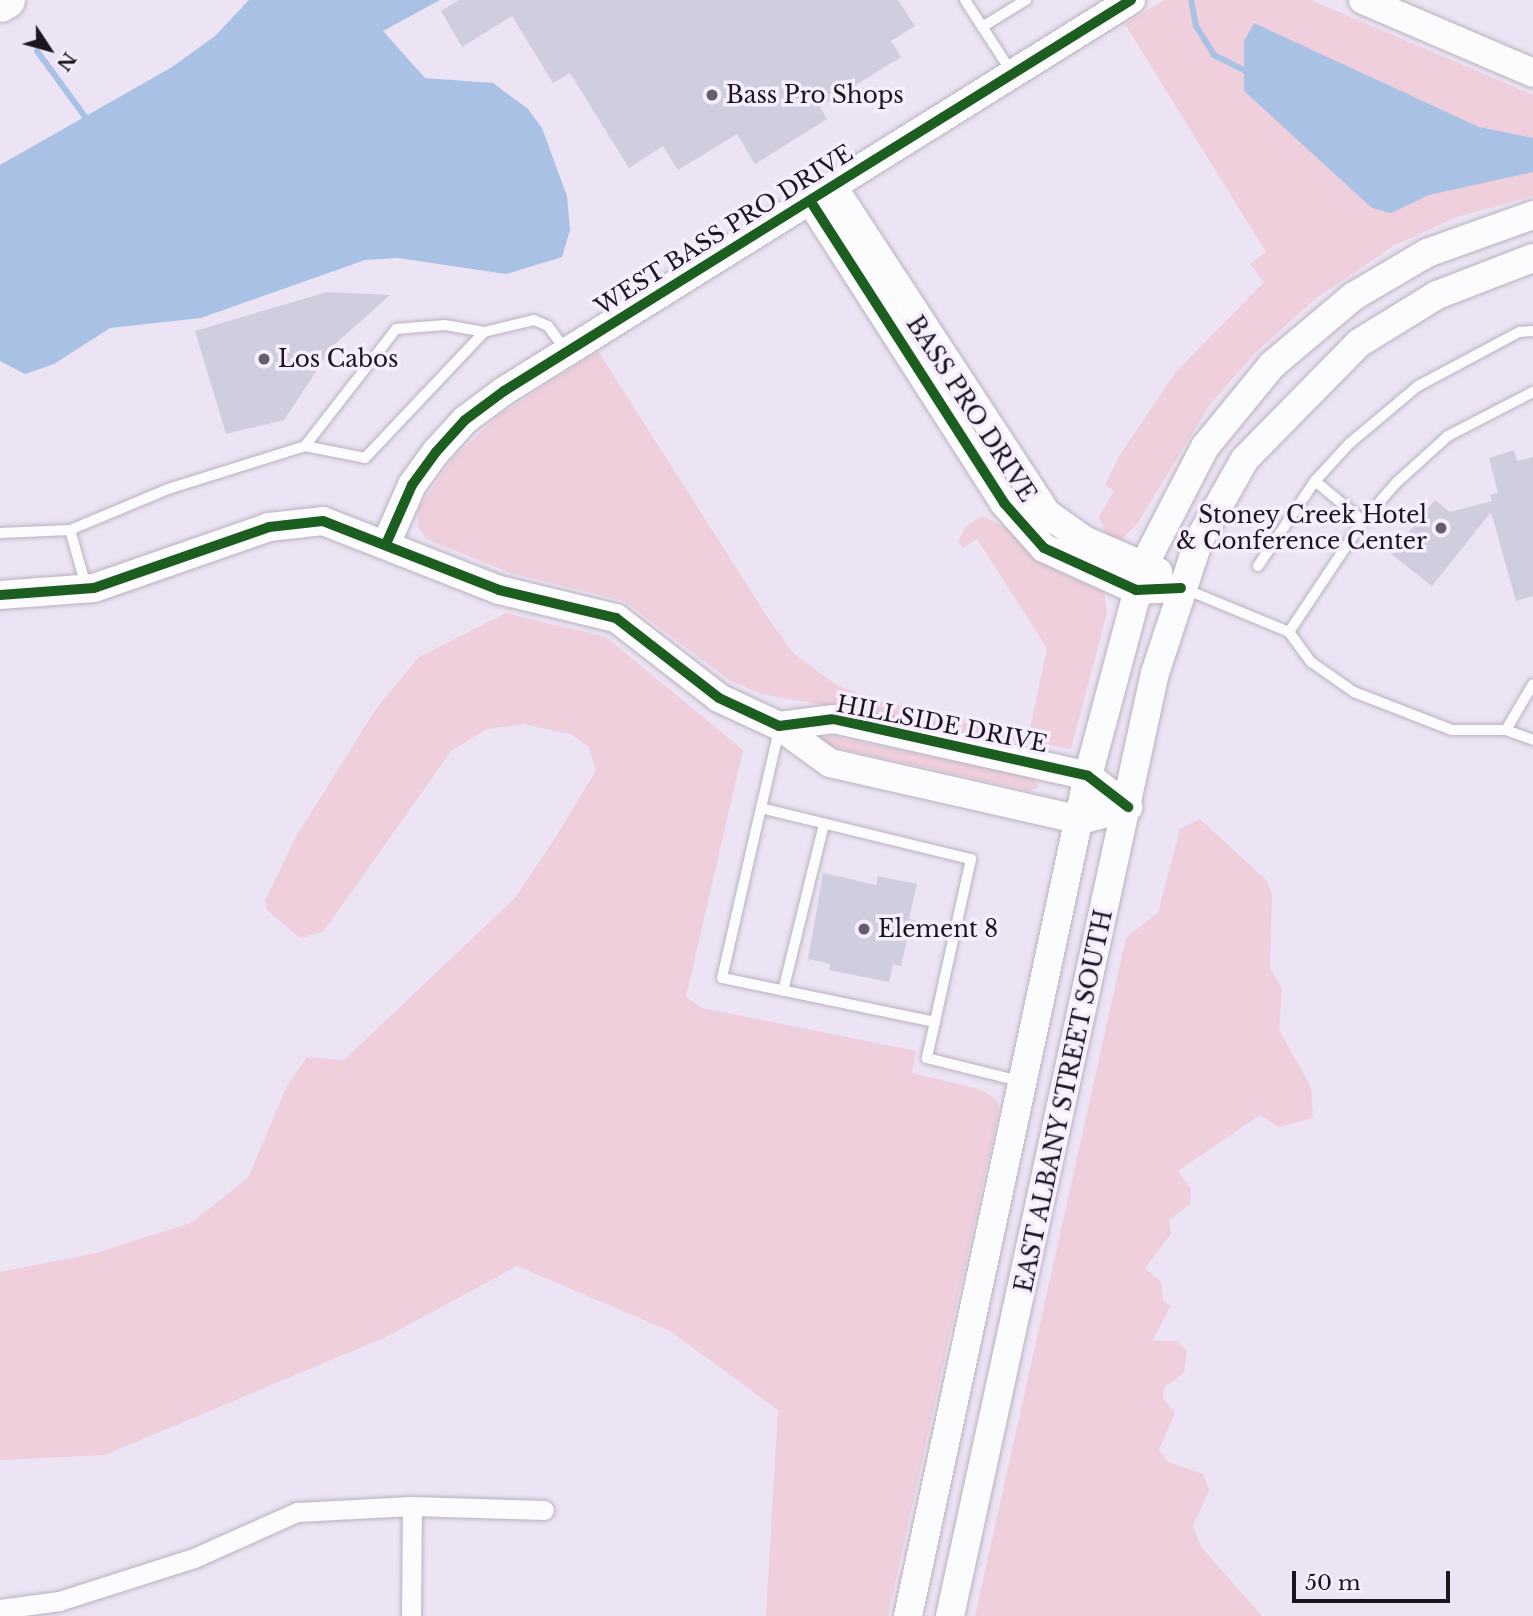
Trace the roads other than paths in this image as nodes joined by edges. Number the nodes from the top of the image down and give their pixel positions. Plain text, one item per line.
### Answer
1 (7, 0) edge
2 (965, 0) edge
3 (1026, 0) edge
4 (1131, 0) edge
5 (1363, 0) edge
6 (0, 4) edge
7 (982, 27) junction
8 (1533, 73) edge
9 (1013, 74) junction
10 (822, 194) junction
11 (1533, 215) edge
12 (1533, 258) edge
13 (1533, 331) edge
14 (484, 332) junction
15 (567, 352) junction
16 (1533, 392) edge
17 (305, 446) junction
18 (1315, 481) junction
19 (1363, 522) junction
20 (70, 530) junction
21 (0, 533) edge
22 (386, 544) junction
23 (1145, 563) junction
24 (1258, 566) dead end
25 (1181, 588) junction
26 (87, 589) junction
27 (1136, 590) junction
28 (0, 595) edge
29 (1289, 632) junction
30 (1533, 684) edge
31 (779, 726) junction
32 (1506, 730) junction
33 (1533, 740) edge
34 (1087, 775) junction
35 (1128, 807) junction
36 (761, 808) junction
37 (1081, 820) junction
38 (824, 824) junction
39 (783, 990) junction
40 (935, 1022) junction
41 (1023, 1082) junction
42 (412, 1506) junction
43 (544, 1510) dead end
44 (61, 1608) edge
45 (0, 1609) edge
46 (411, 1616) edge
47 (908, 1616) edge
48 (950, 1616) edge

1 - 6 highway
2 - 7 lane
3 - 7 lane
4 - 9 street, WEST BASS PRO DRIVE
5 - 8 street
7 - 9 lane
9 - 10 street, WEST BASS PRO DRIVE
10 - 15 street, WEST BASS PRO DRIVE
10 - 23 street, BASS PRO DRIVE
10 - 27 street, BASS PRO DRIVE
11 - 23 street, EAST ALBANY STREET SOUTH
12 - 25 street, EAST ALBANY STREET SOUTH
13 - 18 lane
14 - 15 lane
14 - 17 lane
14 - 17 lane
15 - 22 street, WEST BASS PRO DRIVE
16 - 19 lane
17 - 20 lane
18 - 19 lane
18 - 24 lane
19 - 29 lane
20 - 21 lane
20 - 26 lane
22 - 26 street
22 - 31 street
23 - 25 street, BASS PRO DRIVE
23 - 27 street, EAST ALBANY STREET SOUTH
25 - 27 street, BASS PRO DRIVE
25 - 29 lane
25 - 35 street, EAST ALBANY STREET SOUTH
26 - 28 street
27 - 34 street, EAST ALBANY STREET SOUTH
29 - 32 lane
30 - 32 lane
31 - 34 street, HILLSIDE DRIVE
31 - 36 lane
31 - 37 street
32 - 33 lane
34 - 35 street, HILLSIDE DRIVE
34 - 37 street, EAST ALBANY STREET SOUTH
35 - 37 street
35 - 48 street, EAST ALBANY STREET SOUTH
36 - 38 lane
36 - 39 lane
37 - 41 street, EAST ALBANY STREET SOUTH
38 - 39 lane
38 - 40 lane
39 - 40 lane
40 - 41 lane
41 - 47 street, EAST ALBANY STREET SOUTH
42 - 43 street
42 - 44 street
42 - 46 street
44 - 45 street

